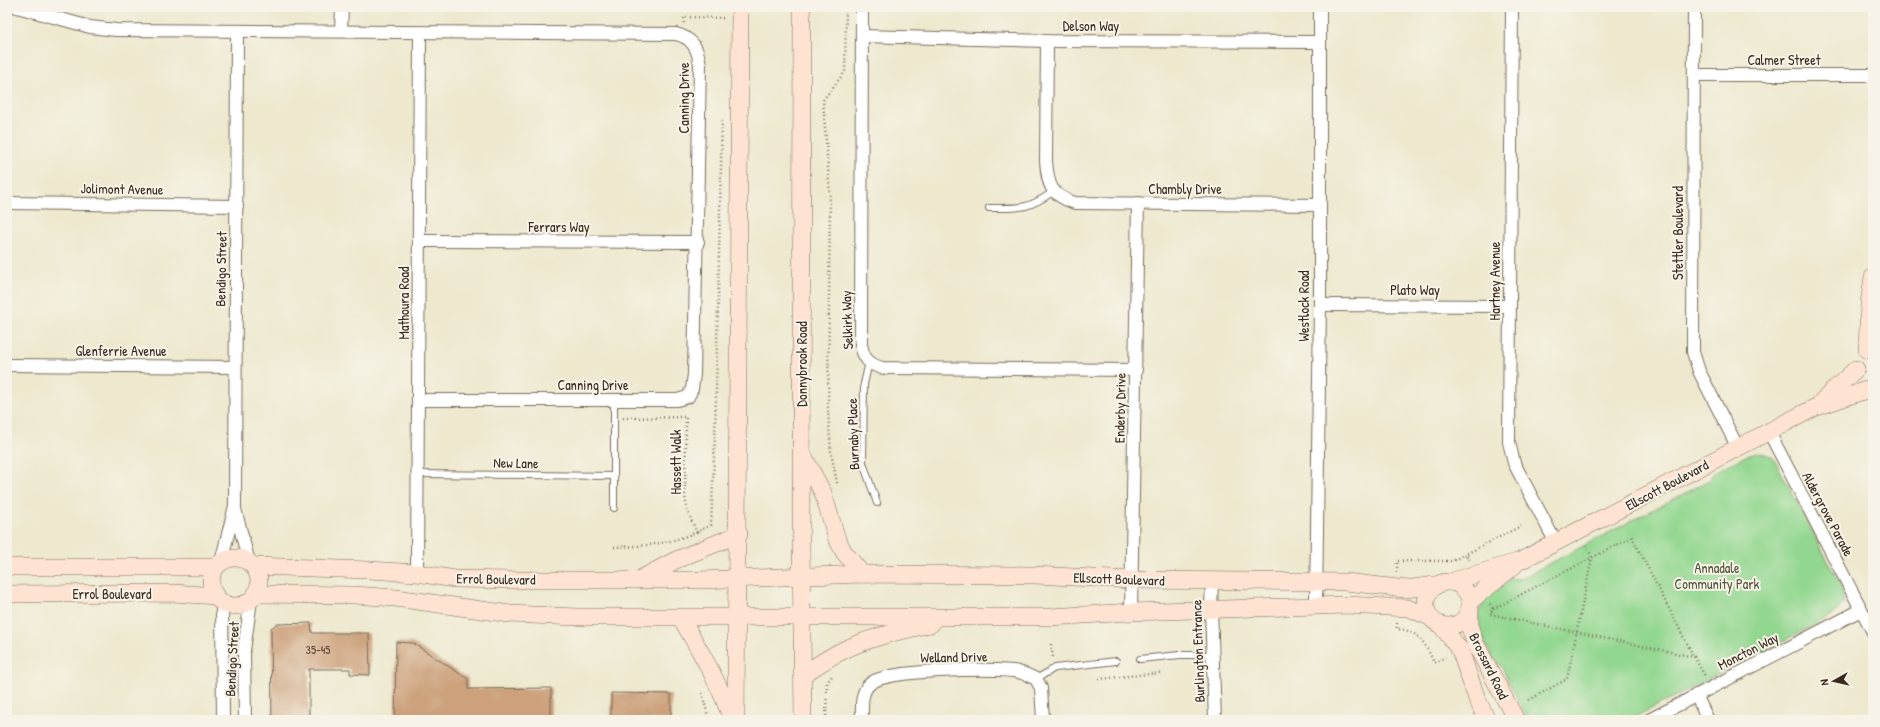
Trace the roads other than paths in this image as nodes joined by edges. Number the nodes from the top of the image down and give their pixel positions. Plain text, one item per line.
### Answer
1 (17, 7) edge
2 (342, 7) edge
3 (740, 7) edge
4 (802, 7) edge
5 (862, 7) edge
6 (1320, 7) edge
7 (1512, 7) edge
8 (1694, 7) edge
9 (342, 31) junction
10 (237, 32) junction
11 (420, 33) junction
12 (862, 36) junction
13 (1047, 41) junction
14 (1320, 42) junction
15 (1694, 75) junction
16 (1873, 75) edge
17 (1053, 192) junction
18 (7, 203) edge
19 (1138, 203) junction
20 (1319, 205) junction
21 (237, 206) junction
22 (989, 208) dead end
23 (419, 241) junction
24 (698, 242) junction
25 (1873, 277) edge
26 (1320, 305) junction
27 (1510, 306) junction
28 (1870, 349) edge
29 (870, 362) junction
30 (7, 365) edge
31 (235, 367) junction
32 (1856, 369) junction
33 (1136, 370) junction
34 (1872, 389) edge
35 (419, 400) junction
36 (614, 400) junction
37 (1814, 408) junction
38 (1769, 432) junction
39 (1738, 448) junction
40 (802, 453) junction
41 (417, 474) junction
42 (614, 476) junction
43 (876, 503) dead end
44 (235, 506) junction
45 (614, 508) dead end
46 (738, 534) junction
47 (1556, 543) junction
48 (1520, 561) junction
49 (219, 564) junction
50 (252, 564) junction
51 (7, 567) edge
52 (417, 573) junction
53 (862, 574) junction
54 (801, 575) junction
55 (738, 578) junction
56 (640, 579) junction
57 (1132, 580) junction
58 (1212, 581) junction
59 (1317, 581) junction
60 (1443, 583) junction
61 (7, 594) edge
62 (254, 597) junction
63 (219, 599) junction
64 (1316, 605) junction
65 (1470, 605) junction
66 (1211, 609) junction
67 (1861, 610) junction
68 (1131, 612) junction
69 (802, 617) junction
70 (965, 617) junction
71 (681, 618) junction
72 (737, 618) junction
73 (1436, 621) junction
74 (1873, 632) edge
75 (1213, 655) junction
76 (1140, 658) dead end
77 (1116, 661) dead end
78 (803, 675) junction
79 (1036, 679) junction
80 (1696, 696) junction
81 (223, 720) edge
82 (245, 720) edge
83 (732, 720) edge
84 (736, 720) edge
85 (803, 720) edge
86 (862, 720) edge
87 (1043, 720) edge
88 (1215, 720) edge
89 (1487, 720) edge
90 (1516, 720) edge
91 (1649, 720) edge
92 (1708, 720) edge

1 - 10 street
2 - 9 street
3 - 46 street
4 - 40 street, Donnybrook Road
5 - 12 street, Selkirk Way
6 - 14 street, Westlock Road
7 - 27 street, Hartney Avenue
8 - 15 street, Stettler Boulevard
9 - 10 street
9 - 11 street
10 - 21 street, Bendigo Street
11 - 23 street, Mathoura Road
11 - 24 street, Canning Drive
12 - 13 street, Delson Way
12 - 29 street, Selkirk Way
13 - 14 street, Delson Way
13 - 17 street
14 - 20 street, Westlock Road
15 - 16 street, Calmer Street
15 - 39 street, Stettler Boulevard
17 - 19 street, Chambly Drive
17 - 22 lane
18 - 21 street, Jolimont Avenue
19 - 20 street, Chambly Drive
19 - 33 street, Enderby Drive
20 - 26 street, Westlock Road
21 - 31 street, Bendigo Street
23 - 24 street, Ferrars Way
23 - 35 street, Mathoura Road
24 - 36 street, Canning Drive
25 - 28 street
26 - 27 street, Plato Way
26 - 59 street, Westlock Road
27 - 47 street, Hartney Avenue
28 - 32 street, Ellscott Boulevard
29 - 33 street, Selkirk Way
29 - 43 lane, Burnaby Place
30 - 31 street, Glenferrie Avenue
31 - 44 street, Bendigo Street
32 - 34 street
32 - 37 street, Ellscott Boulevard
33 - 57 street, Enderby Drive
34 - 37 street, Ellscott Boulevard
35 - 36 street, Canning Drive
35 - 41 street, Mathoura Road
36 - 42 lane
37 - 38 street, Ellscott Boulevard
38 - 39 street, Ellscott Boulevard
38 - 67 street, Aldergrove Parade
39 - 47 street, Ellscott Boulevard
40 - 53 street
40 - 54 street, Donnybrook Road
41 - 42 lane, New Lane
41 - 52 street, Mathoura Road
42 - 45 lane
44 - 49 street, Bendigo Street
44 - 50 street, Bendigo Street
46 - 55 street
46 - 56 street
47 - 48 street, Ellscott Boulevard
48 - 60 street, Ellscott Boulevard
48 - 65 street, Ellscott Boulevard
49 - 50 street, Errol Boulevard
49 - 51 street, Errol Boulevard
49 - 63 street
50 - 52 street, Errol Boulevard
50 - 62 street
52 - 56 street, Errol Boulevard
53 - 54 street, Ellscott Boulevard
53 - 57 street, Ellscott Boulevard
54 - 55 street, Ellscott Boulevard
54 - 69 street, Donnybrook Road
55 - 56 street, Errol Boulevard
55 - 72 street
57 - 58 street, Ellscott Boulevard
57 - 68 street, Enderby Drive
58 - 59 street, Ellscott Boulevard
58 - 66 street, Burlington Entrance
59 - 60 street, Ellscott Boulevard
59 - 64 street, Westlock Road
60 - 65 street
60 - 73 street
61 - 63 street, Errol Boulevard
62 - 63 street, Errol Boulevard
62 - 71 street, Errol Boulevard
62 - 82 street, Bendigo Street
63 - 81 street, Bendigo Street
64 - 66 street
64 - 73 street
65 - 73 street
65 - 90 street, Brossard Road
66 - 68 street
66 - 75 street, Burlington Entrance
67 - 74 street, Aldergrove Parade
67 - 80 street, Moncton Way
68 - 70 street
69 - 70 street
69 - 72 street, Errol Boulevard
69 - 78 street, Donnybrook Road
70 - 78 street
71 - 72 street, Errol Boulevard
71 - 83 street
72 - 84 street
73 - 89 street, Brossard Road
75 - 76 lane
75 - 88 street, Burlington Entrance
77 - 79 lane
78 - 85 street, Donnybrook Road
79 - 86 street, Welland Drive
79 - 87 street
80 - 91 street, Moncton Way
80 - 92 street

